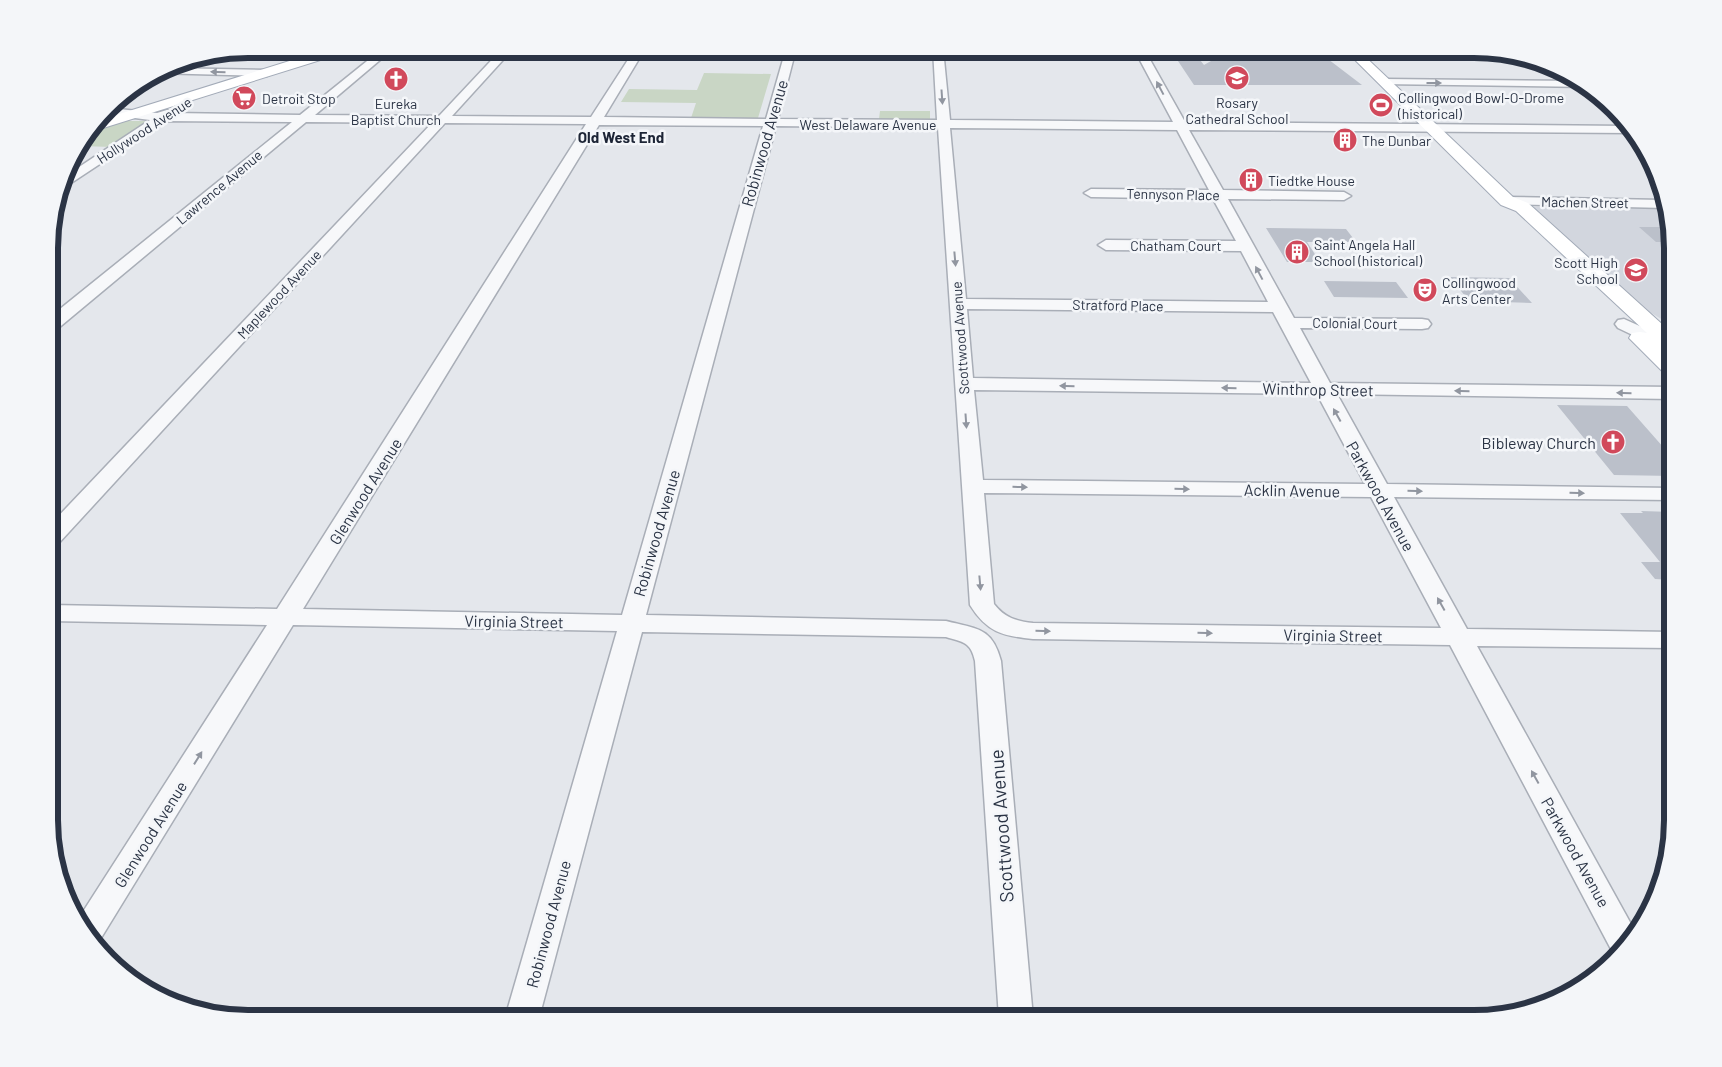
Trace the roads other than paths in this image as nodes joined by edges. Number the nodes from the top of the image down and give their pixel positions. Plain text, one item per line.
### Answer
1 (312, 58) edge
2 (377, 58) edge
3 (500, 58) edge
4 (634, 58) edge
5 (788, 58) edge
6 (939, 58) edge
7 (1144, 58) edge
8 (1360, 58) edge
9 (178, 71) edge
10 (267, 72) junction
11 (1385, 82) junction
12 (1570, 84) edge
13 (202, 92) junction
14 (114, 112) edge
15 (133, 114) junction
16 (163, 117) junction
17 (302, 118) junction
18 (442, 120) junction
19 (594, 121) junction
20 (104, 123) edge
21 (770, 123) junction
22 (944, 124) junction
23 (1181, 126) junction
24 (1432, 129) junction
25 (1623, 130) edge
26 (71, 179) edge
27 (1091, 193) dead end
28 (1217, 194) junction
29 (1344, 196) dead end
30 (1507, 201) junction
31 (1659, 204) edge
32 (1106, 245) dead end
33 (1245, 246) junction
34 (1548, 247) junction
35 (1571, 251) junction
36 (958, 304) junction
37 (1283, 315) junction
38 (58, 319) edge
39 (1647, 320) junction
40 (1422, 324) dead end
41 (1624, 324) junction
42 (1664, 329) edge
43 (1664, 337) edge
44 (1664, 342) edge
45 (1664, 361) edge
46 (963, 384) junction
47 (1323, 389) junction
48 (1664, 393) edge
49 (971, 486) junction
50 (1379, 491) junction
51 (1664, 494) edge
52 (58, 530) edge
53 (58, 613) edge
54 (287, 617) junction
55 (631, 624) junction
56 (986, 630) junction
57 (1459, 637) junction
58 (1664, 640) edge
59 (91, 927) edge
60 (1622, 938) edge
61 (524, 1010) edge
62 (1015, 1010) edge

1 - 10 main road
2 - 17 street, Lawrence Avenue
3 - 18 street, Maplewood Avenue
4 - 19 street, Glenwood Avenue
5 - 21 street, Robinwood Avenue
6 -> 22 street, Scottwood Avenue
23 -> 7 street, Parkwood Avenue
8 - 11 main road
10 -> 9 street
10 - 13 main road
11 -> 12 street
11 - 24 main road
13 - 15 main road
13 - 16 street, Hollywood Avenue
14 - 15 street, West Delaware Avenue
15 - 16 street, West Delaware Avenue
15 - 20 main road
16 - 17 street, West Delaware Avenue
16 - 26 street, Hollywood Avenue
17 - 18 street, West Delaware Avenue
17 - 38 street, Lawrence Avenue
18 - 19 street, West Delaware Avenue
18 - 52 street, Maplewood Avenue
19 - 21 street, West Delaware Avenue
19 - 54 street, Glenwood Avenue
21 - 22 street, West Delaware Avenue
21 - 55 street, Robinwood Avenue
22 - 23 street, West Delaware Avenue
22 -> 36 street, Scottwood Avenue
23 - 24 street, West Delaware Avenue
23 - 28 street, Parkwood Avenue
24 - 25 street, West Delaware Avenue
24 - 30 main road
27 - 28 street, Tennyson Place
28 - 29 street, Tennyson Place
28 - 33 street, Parkwood Avenue
30 - 31 street, Machen Street
30 - 34 main road
30 - 35 main road
32 - 33 street, Chatham Court
37 -> 33 street, Parkwood Avenue
34 - 35 main road
34 - 41 main road
35 - 39 main road
36 - 37 street, Stratford Place
36 - 46 street, Scottwood Avenue
37 - 40 street, Colonial Court
37 - 47 street, Parkwood Avenue
39 - 42 street
39 - 43 main road
41 - 44 street
41 - 45 main road
47 -> 46 street, Winthrop Street
46 -> 49 street, Scottwood Avenue
48 -> 47 street, Winthrop Street
50 -> 47 street, Parkwood Avenue
49 -> 50 street, Acklin Avenue
49 -> 56 street, Scottwood Avenue
50 -> 51 street, Acklin Avenue
57 -> 50 street, Parkwood Avenue
53 - 54 street, Virginia Street
54 - 55 street, Virginia Street
59 -> 54 street, Glenwood Avenue
55 - 56 street, Virginia Street
55 - 61 street, Robinwood Avenue
56 -> 57 street, Virginia Street
56 - 62 street, Scottwood Avenue
57 - 58 street, Virginia Street
60 -> 57 street, Parkwood Avenue

